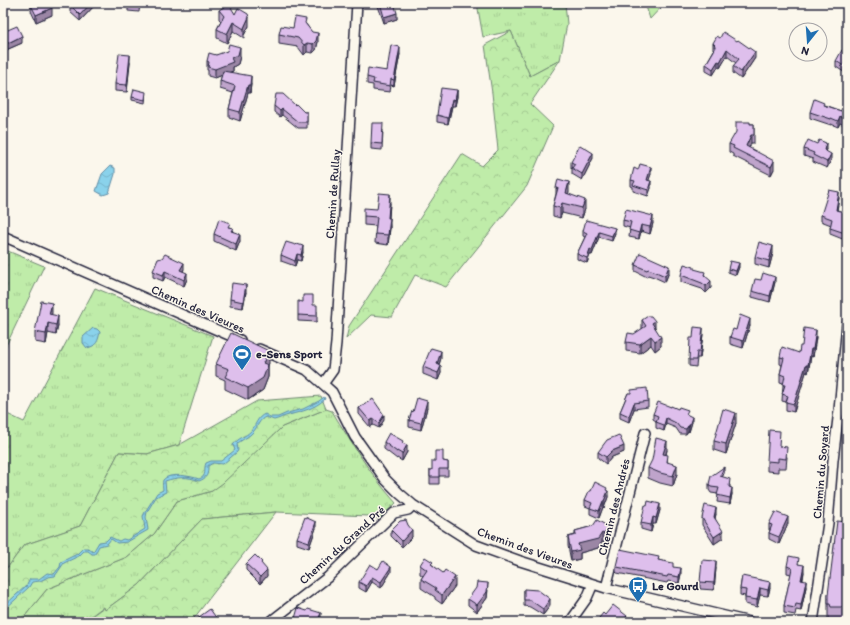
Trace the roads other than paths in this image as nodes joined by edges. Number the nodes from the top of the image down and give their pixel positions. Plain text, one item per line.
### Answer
1 (357, 3) edge
2 (3, 236) edge
3 (847, 324) edge
4 (323, 384) junction
5 (645, 432) dead end
6 (413, 505) junction
7 (593, 584) junction
8 (606, 588) junction
9 (270, 622) edge
10 (570, 622) edge
11 (750, 622) edge
12 (813, 622) edge

1 - 4 street, Chemin de Rullay
2 - 4 street, Chemin des Vieures
3 - 12 street, Chemin du Soyard
4 - 6 street, Chemin des Vieures
5 - 8 street, Chemin des Andrés
6 - 7 street, Chemin des Vieures
6 - 9 street, Chemin du Grand Pré
7 - 8 street
7 - 10 street
8 - 11 street

